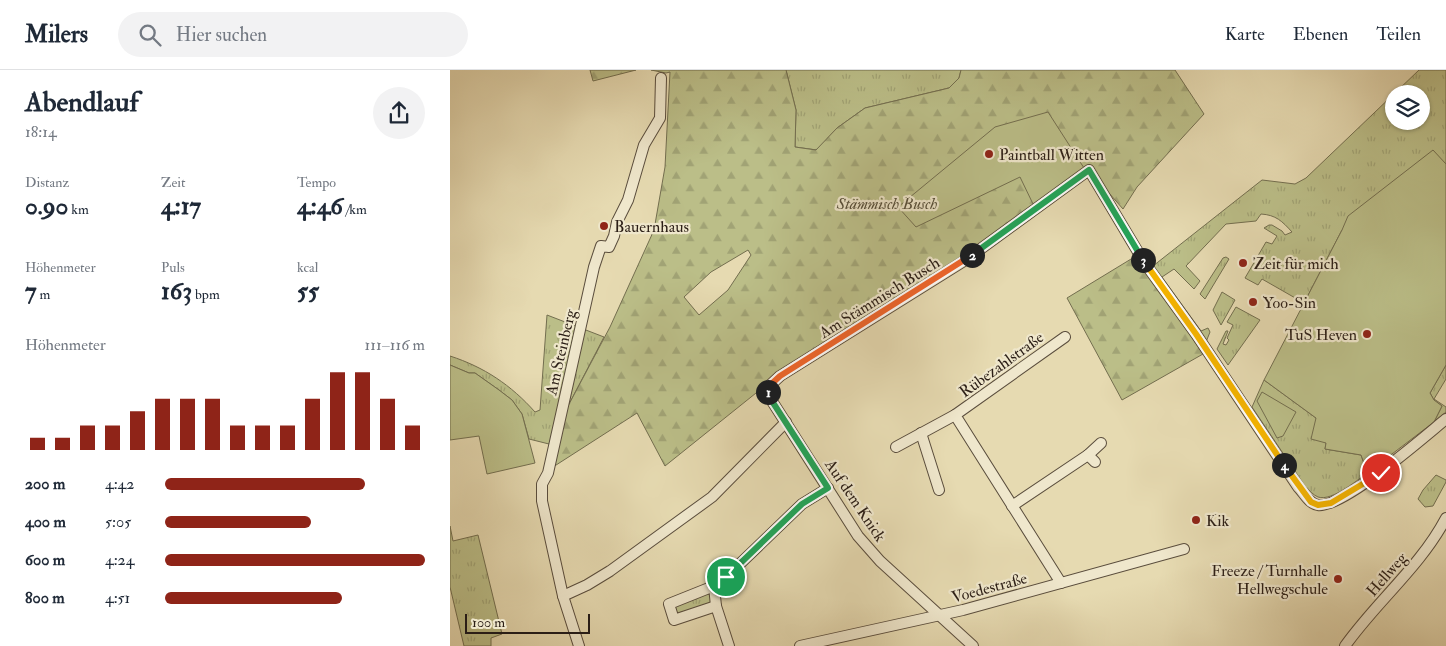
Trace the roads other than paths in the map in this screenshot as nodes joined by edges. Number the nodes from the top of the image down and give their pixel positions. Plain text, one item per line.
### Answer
1 (661, 78) dead end
2 (1065, 337) dead end
3 (780, 376) joint
4 (955, 416) junction
5 (1446, 419) edge
6 (786, 422) junction
7 (921, 433) junction
8 (1101, 443) dead end
9 (896, 447) dead end
10 (828, 488) junction
11 (939, 490) dead end
12 (1012, 506) junction
13 (1446, 518) edge
14 (1184, 549) dead end
15 (1061, 584) junction
16 (714, 586) junction
17 (563, 596) junction
18 (716, 606) junction
19 (938, 615) junction
20 (848, 635) junction
21 (579, 646) edge
22 (730, 646) edge
23 (800, 646) edge
24 (850, 646) edge
25 (973, 646) edge
26 (1345, 646) edge

1 - 17 street, Am Steinberg
2 - 4 street, Rübezahlstraße
3 - 5 street, Am Stämmisch Busch
3 - 6 street, Auf dem Knick
4 - 7 street, Rübezahlstraße
4 - 12 street, Rübezahlstraße
6 - 10 street, Auf dem Knick
6 - 17 street
7 - 9 street, Rübezahlstraße
7 - 11 street
8 - 12 street
10 - 16 street
10 - 19 street, Auf dem Knick
12 - 15 street, Rübezahlstraße
13 - 26 street, Hellweg
14 - 15 street, Voedestraße
15 - 19 street, Voedestraße
16 - 18 street
16 - 18 street
17 - 21 street, Am Steinberg
18 - 22 street
19 - 20 street, Voedestraße
19 - 25 street, Auf dem Knick
20 - 23 street, Voedestraße
20 - 24 street

